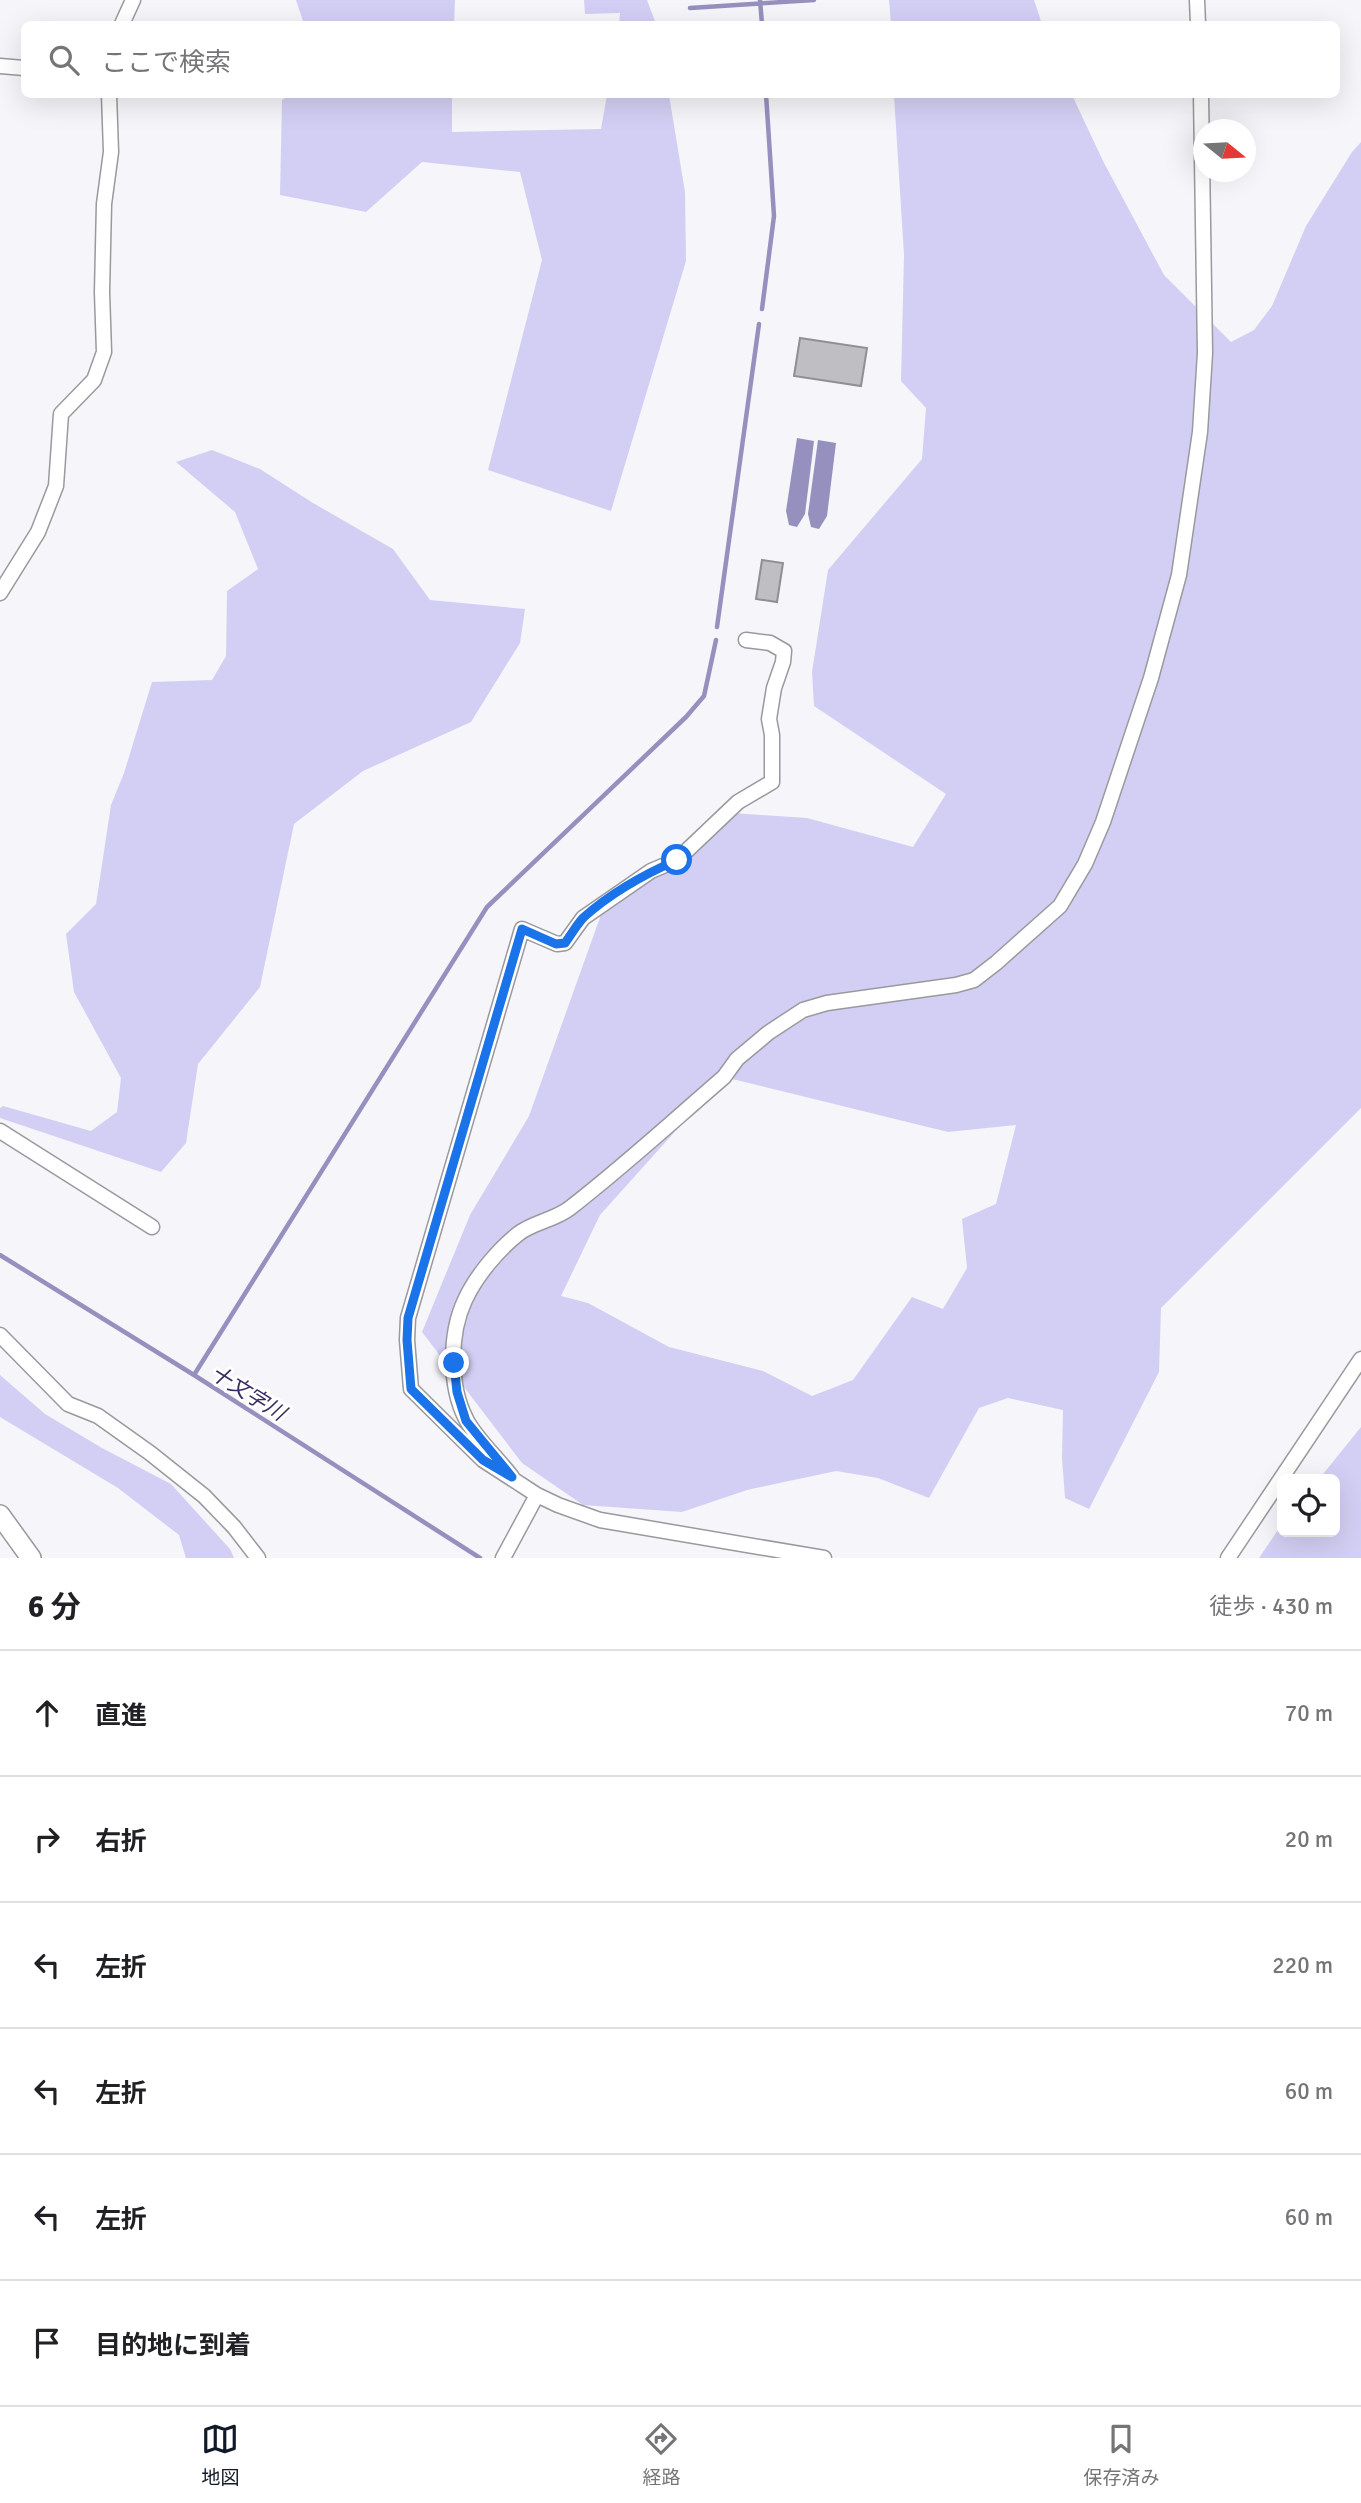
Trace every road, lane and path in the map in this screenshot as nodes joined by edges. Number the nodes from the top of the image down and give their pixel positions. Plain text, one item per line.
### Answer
1 (133, 0) edge
2 (1197, 0) edge
3 (123, 21) edge
4 (1198, 21) edge
5 (0, 66) edge
6 (21, 68) edge
7 (109, 98) edge
8 (1201, 98) edge
9 (0, 593) edge
10 (746, 640) dead end
11 (0, 1130) edge
12 (152, 1227) dead end
13 (0, 1335) edge
14 (1361, 1359) edge
15 (512, 1477) junction
16 (537, 1495) junction
17 (0, 1515) edge
18 (31, 1558) edge
19 (258, 1558) edge
20 (503, 1558) edge
21 (824, 1558) edge
22 (1227, 1558) edge

1 - 3 street
2 - 4 street
5 - 6 street
7 - 9 street
8 - 15 street
10 - 15 street
11 - 12 street
13 - 19 street
14 - 22 street
15 - 16 street
16 - 20 street
16 - 21 street
17 - 18 street

